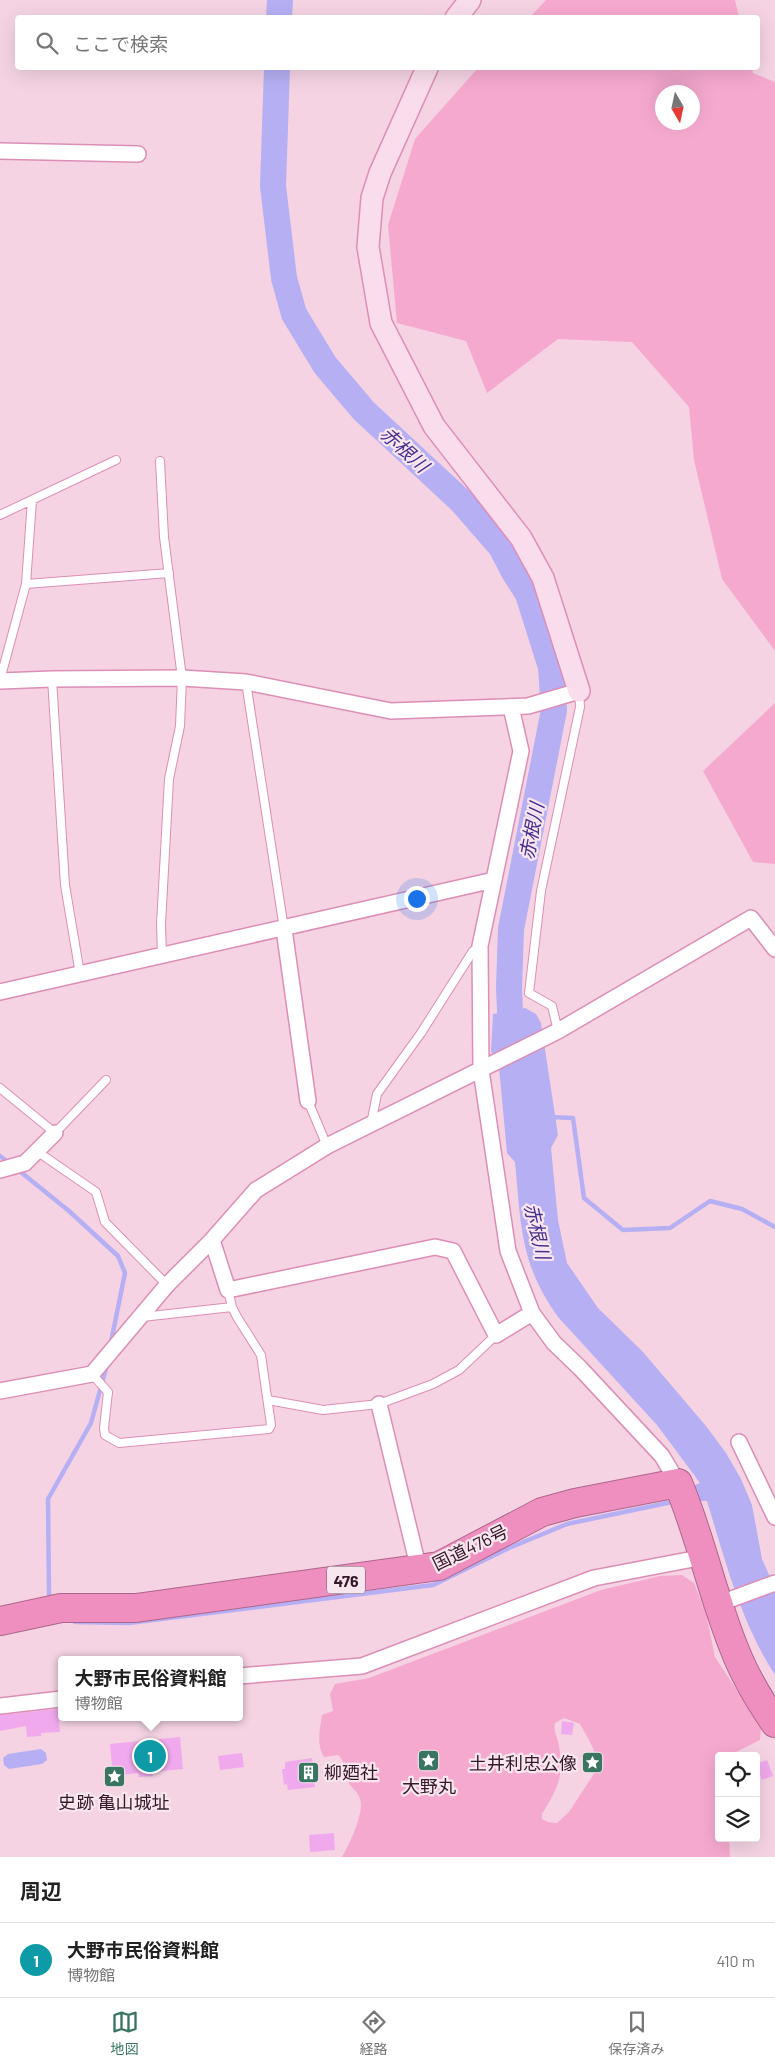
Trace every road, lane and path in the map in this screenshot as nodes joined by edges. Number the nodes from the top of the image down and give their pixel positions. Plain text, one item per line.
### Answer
1 (470, 0) edge
2 (458, 15) edge
3 (426, 70) edge
4 (0, 151) edge
5 (138, 154) dead end
6 (116, 460) dead end
7 (160, 461) dead end
8 (32, 500) junction
9 (0, 515) edge
10 (169, 573) junction
11 (26, 584) junction
12 (52, 678) junction
13 (182, 678) junction
14 (0, 680) edge
15 (246, 682) junction
16 (575, 693) junction
17 (512, 707) junction
18 (494, 880) junction
19 (284, 929) junction
20 (480, 946) junction
21 (775, 949) edge
22 (162, 956) junction
23 (80, 974) junction
24 (0, 992) edge
25 (554, 1033) junction
26 (486, 1067) junction
27 (106, 1080) dead end
28 (0, 1088) edge
29 (308, 1101) joint
30 (371, 1124) junction
31 (55, 1133) junction
32 (327, 1146) junction
33 (38, 1152) junction
34 (0, 1170) edge
35 (212, 1240) junction
36 (167, 1285) junction
37 (228, 1290) junction
38 (232, 1307) junction
39 (532, 1313) junction
40 (140, 1318) junction
41 (496, 1335) junction
42 (92, 1374) junction
43 (0, 1391) edge
44 (268, 1400) junction
45 (379, 1404) junction
46 (738, 1442) dead end
47 (678, 1483) junction
48 (775, 1517) edge
49 (704, 1557) junction
50 (419, 1570) junction
51 (775, 1583) edge
52 (722, 1603) junction
53 (0, 1621) edge
54 (243, 1676) edge
55 (58, 1699) edge
56 (0, 1706) edge
57 (775, 1723) edge

1 - 2 street
3 - 16 street
4 - 5 street
6 - 8 lane
7 - 10 lane
8 - 9 lane
8 - 11 lane
10 - 11 lane
10 - 13 lane
11 - 14 lane
12 - 13 street
12 - 14 street
12 - 23 lane
13 - 15 street
13 - 22 lane
15 - 17 street
15 - 19 lane
16 - 17 street
16 - 25 lane
17 - 18 street
18 - 19 street
18 - 20 street
19 - 22 street
19 - 29 street
20 - 26 street
20 - 30 lane
21 - 25 street
22 - 23 street
23 - 24 street
25 - 26 street
26 - 30 street
26 - 39 street
27 - 31 lane
28 - 31 lane
29 - 32 lane
30 - 32 street
31 - 33 street
32 - 35 street
33 - 34 street
33 - 36 lane
35 - 36 street
35 - 37 street
36 - 40 street
37 - 38 lane
37 - 41 street
38 - 40 lane
38 - 44 lane
39 - 41 street
39 - 47 street
40 - 42 street
41 - 45 lane
42 - 43 street
42 - 44 lane
44 - 45 lane
45 - 50 street
46 - 48 street
47 - 49 highway
47 - 50 highway, 国道476号 / 476
49 - 52 highway
49 - 54 street
50 - 53 highway, 国道476号 / 476
51 - 52 street
52 - 57 highway
55 - 56 street

